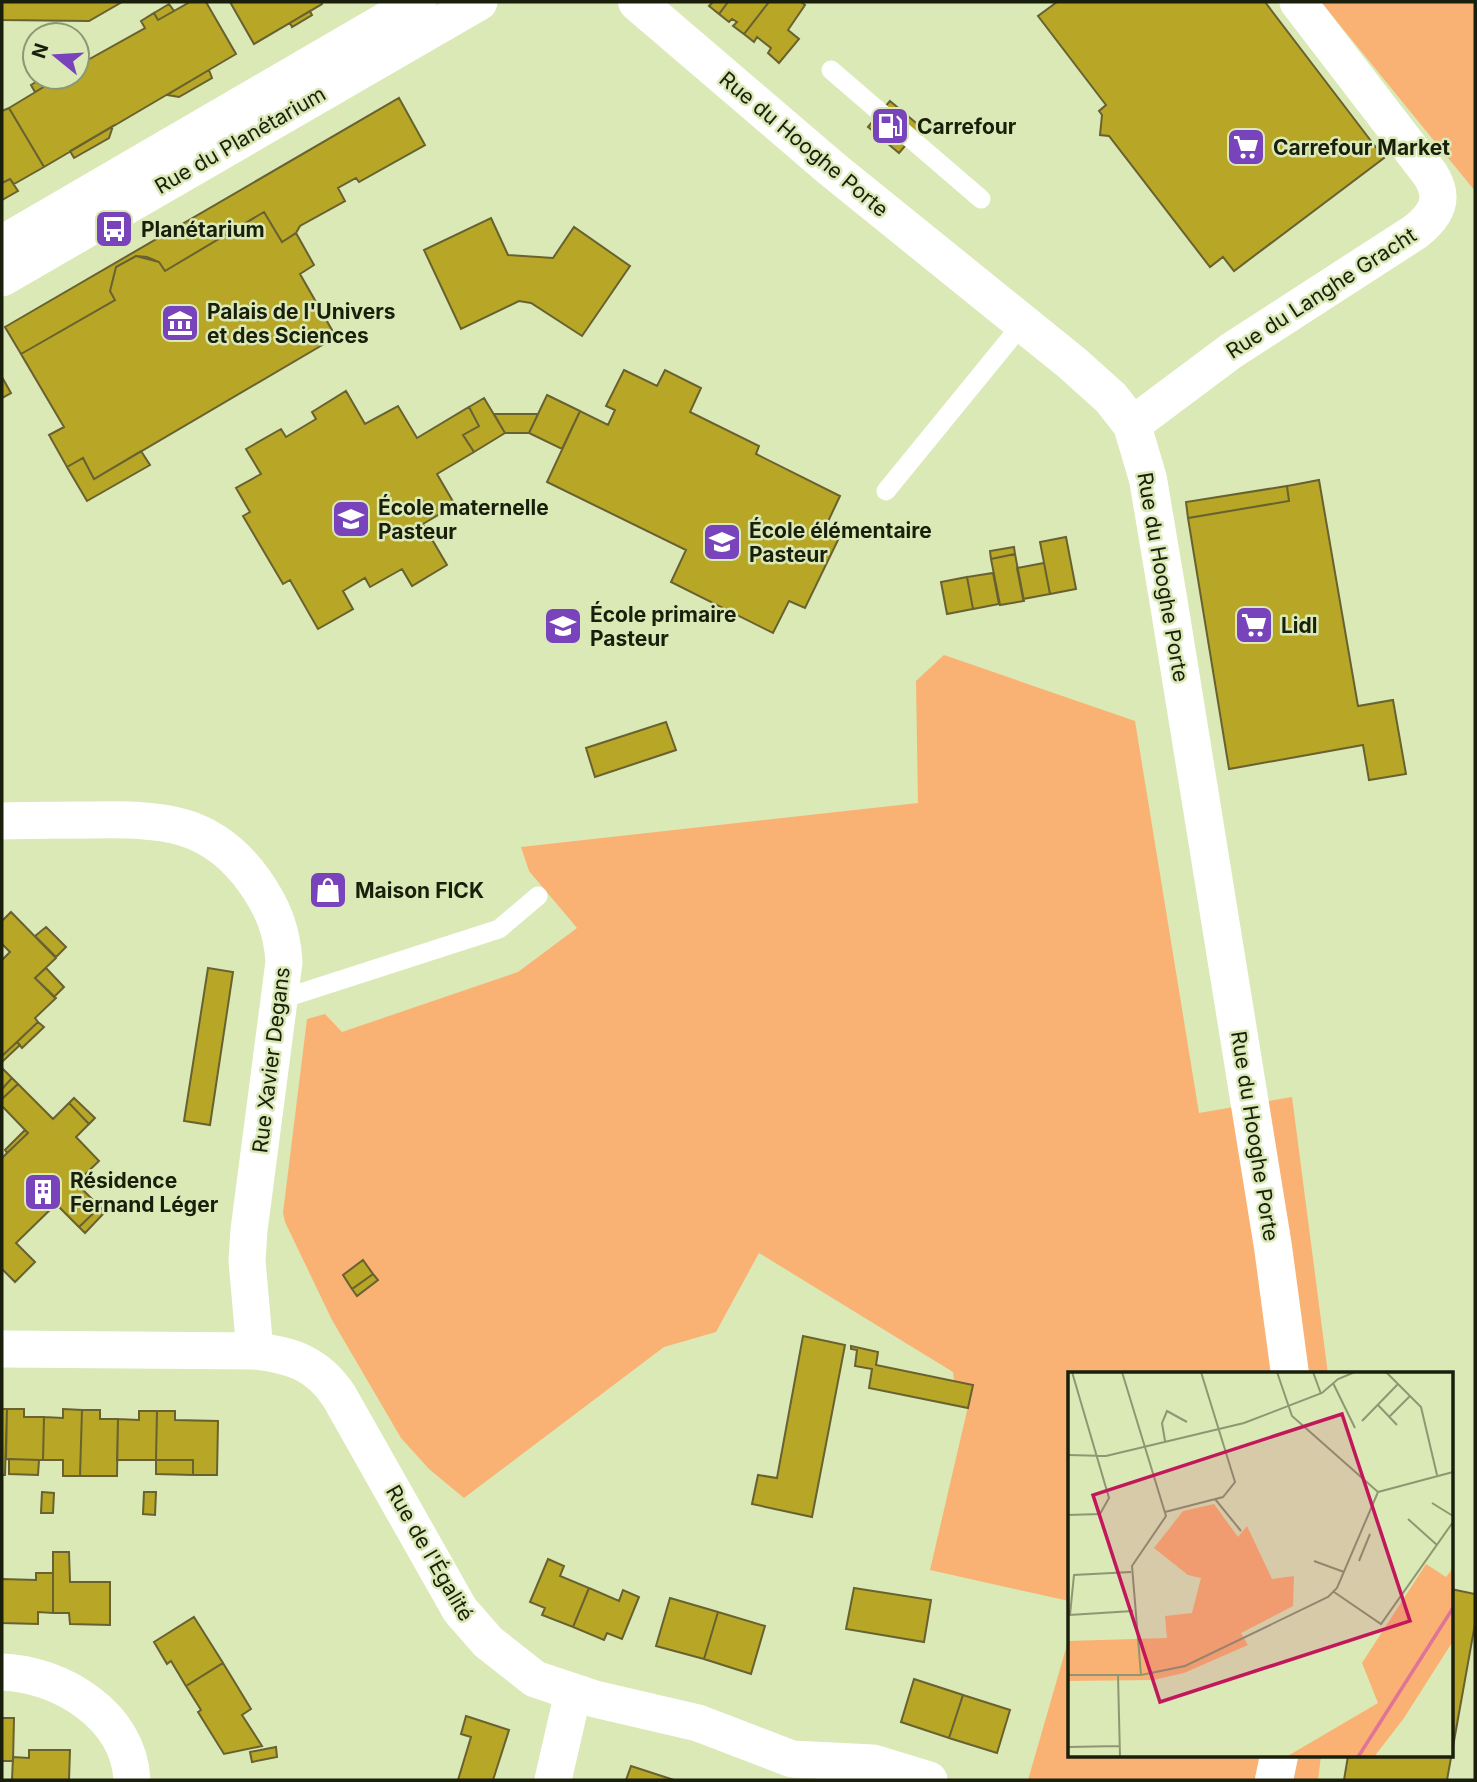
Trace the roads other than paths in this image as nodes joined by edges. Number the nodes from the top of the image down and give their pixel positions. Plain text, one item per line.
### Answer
1 (418, 2) edge
2 (479, 2) edge
3 (637, 2) edge
4 (1298, 2) edge
5 (831, 70) dead end
6 (981, 199) dead end
7 (2, 244) edge
8 (2, 278) edge
9 (1023, 323) junction
10 (1132, 425) junction
11 (886, 491) dead end
12 (2, 821) edge
13 (538, 896) dead end
14 (282, 999) junction
15 (2, 1349) edge
16 (255, 1352) junction
17 (1290, 1372) edge
18 (2, 1672) edge
19 (573, 1693) junction
20 (1279, 1758) edge
21 (827, 1771) edge
22 (132, 1780) edge
23 (554, 1780) edge
24 (929, 1780) edge
25 (1274, 1780) edge

1 - 7 street, Rue du Planétarium
2 - 8 street, Rue du Planétarium
3 - 9 street, Rue du Hooghe Porte
4 - 10 street, Rue du Langhe Gracht
5 - 6 lane
9 - 10 street, Rue du Hooghe Porte
9 - 11 lane
10 - 17 street, Rue du Hooghe Porte
12 - 14 street, Rue Xavier Degans
13 - 14 lane
14 - 16 street, Rue Xavier Degans
15 - 16 street, Rue de l'Égalité
16 - 19 street, Rue de l'Égalité
18 - 22 street
19 - 21 street, Rue de l'Égalité
19 - 23 street
20 - 25 street
21 - 24 street, Rue de l'Égalité

